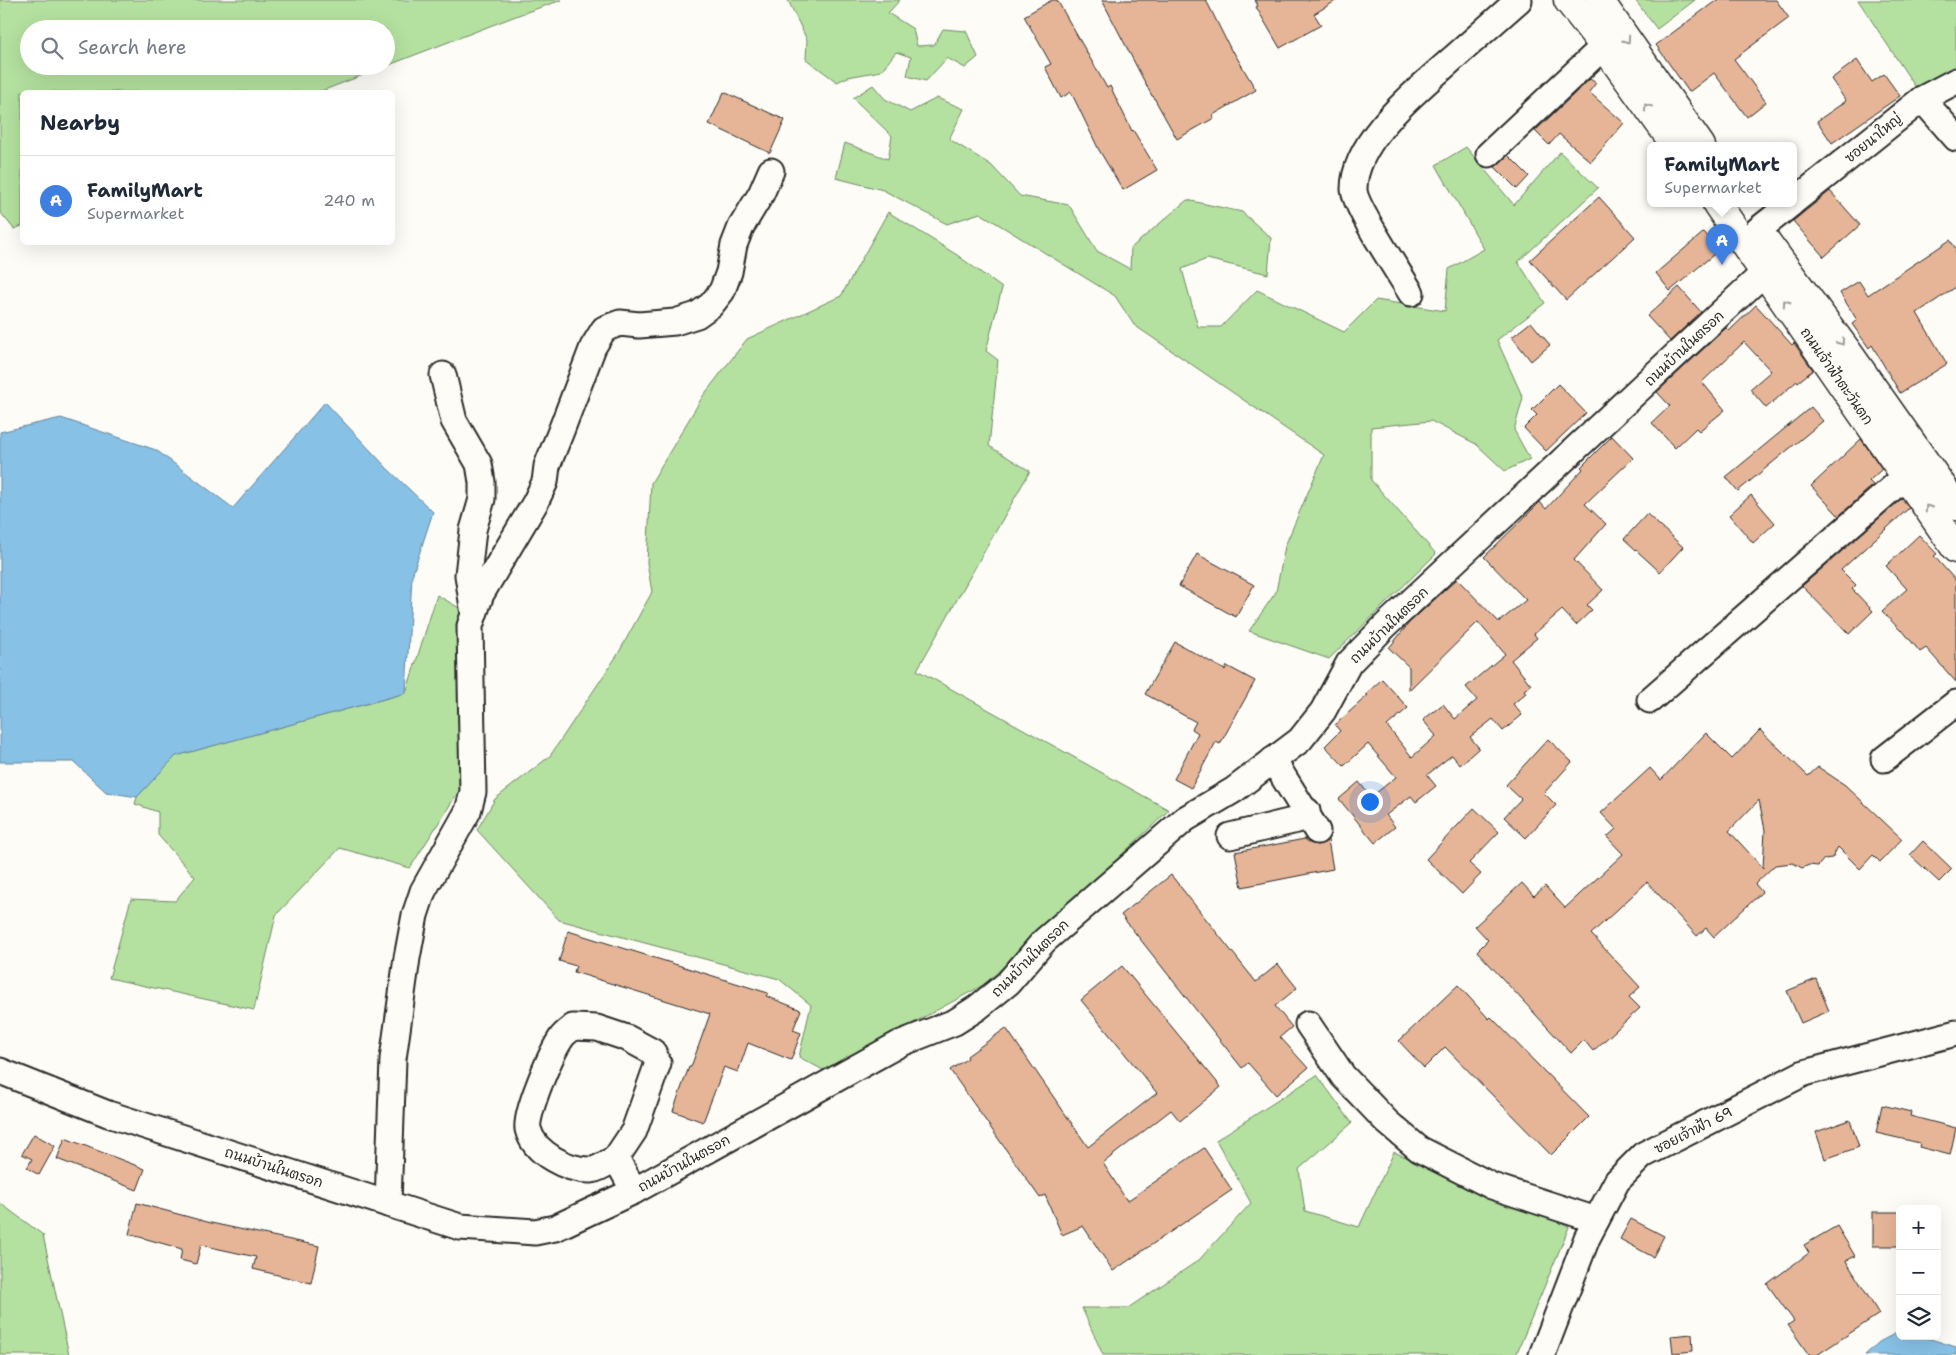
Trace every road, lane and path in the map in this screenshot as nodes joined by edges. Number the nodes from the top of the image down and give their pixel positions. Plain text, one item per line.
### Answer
1 (1519, 0) edge
2 (1568, 0) edge
3 (1599, 0) edge
4 (1604, 46) junction
5 (1956, 81) edge
6 (1922, 99) junction
7 (1956, 138) edge
8 (1673, 142) edge
9 (1698, 142) edge
10 (1489, 154) dead end
11 (771, 172) dead end
12 (1797, 199) edge
13 (1719, 207) edge
14 (1742, 207) edge
15 (1787, 207) edge
16 (1758, 230) junction
17 (1765, 272) junction
18 (1411, 292) dead end
19 (443, 375) dead end
20 (1906, 476) junction
21 (1956, 506) edge
22 (1956, 548) edge
23 (474, 614) junction
24 (1650, 700) dead end
25 (1956, 703) edge
26 (1884, 759) dead end
27 (1273, 760) junction
28 (1230, 836) dead end
29 (1308, 1024) dead end
30 (1956, 1033) edge
31 (0, 1071) edge
32 (616, 1158) junction
33 (634, 1191) junction
34 (388, 1204) junction
35 (1596, 1220) junction
36 (1542, 1355) edge

1 - 18 street
2 - 4 main road
3 -> 9 main road
8 -> 4 main road
4 - 10 street
5 - 6 street, ซอยนาใหญ่
6 - 7 street
6 - 12 street, ซอยนาใหญ่
11 - 23 street
13 - 17 main road, ถนนเจ้าฟ้าตะวันตก
14 - 16 main road, ถนนเจ้าฟ้าตะวันตก
15 - 16 street, ซอยนาใหญ่
16 -> 21 main road, ถนนเจ้าฟ้าตะวันตก
20 -> 17 main road, ถนนเจ้าฟ้าตะวันตก
17 - 27 street, ถนนบ้านในตรอก
19 - 23 street
22 -> 20 main road, ถนนเจ้าฟ้าตะวันตก
20 - 24 street
23 - 34 street
25 - 26 street
27 - 28 street
27 - 33 street, ถนนบ้านในตรอก
29 - 35 street
30 - 35 street, ซอยเจ้าฟ้า 69
31 - 34 street, ถนนบ้านในตรอก
32 - 32 street
32 - 33 street
33 - 34 street, ถนนบ้านในตรอก
35 - 36 street, ซอยเจ้าฟ้า 69

